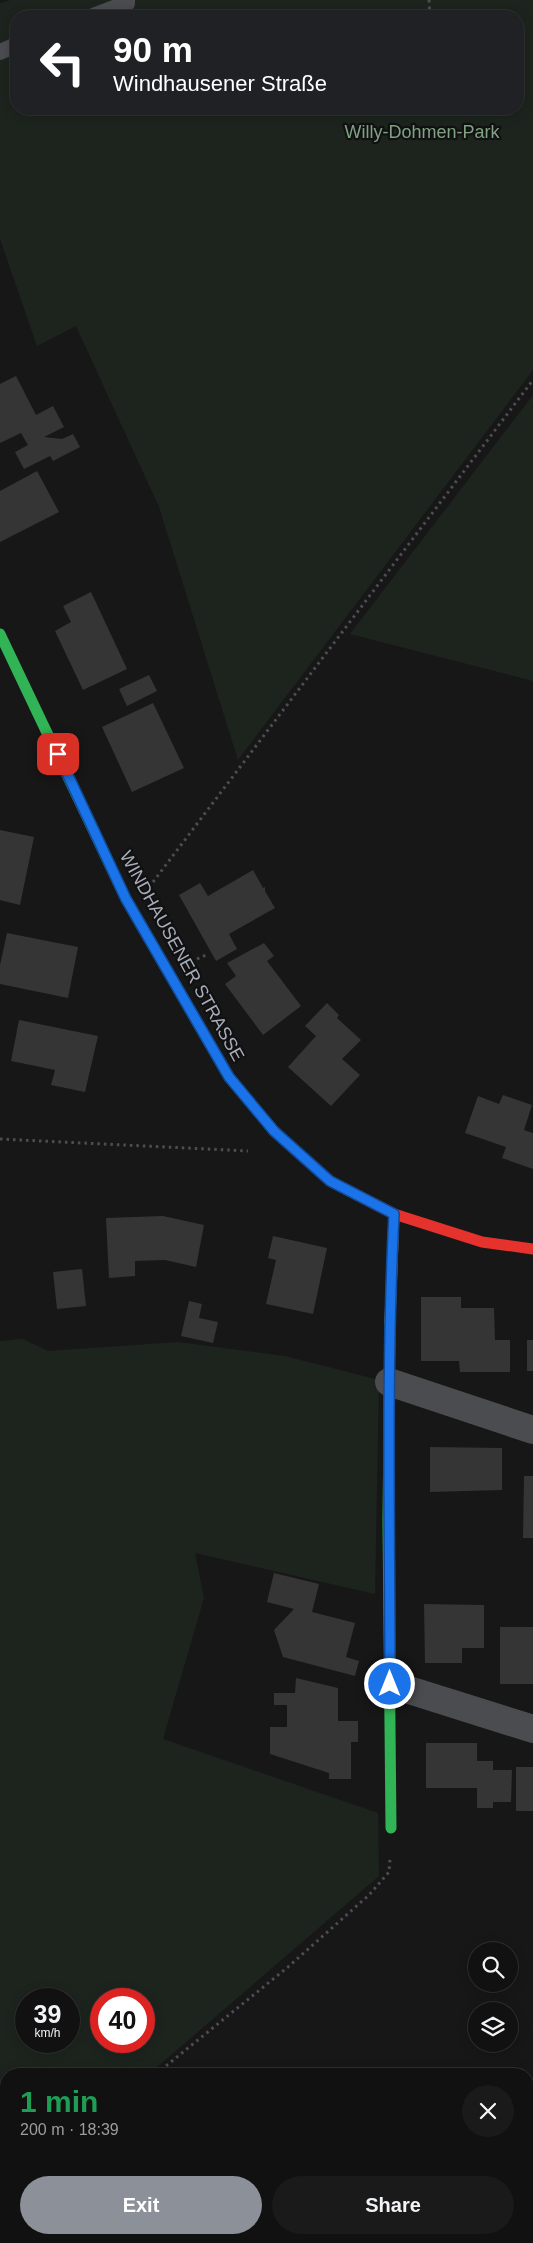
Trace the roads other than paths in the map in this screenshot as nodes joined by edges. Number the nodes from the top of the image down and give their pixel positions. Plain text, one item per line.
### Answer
1 (128, 0) edge
2 (109, 10) edge
3 (0, 634) edge
4 (394, 1214) junction
5 (533, 1249) edge
6 (388, 1382) junction
7 (533, 1430) edge
8 (390, 1684) junction
9 (533, 1729) edge
10 (392, 1828) road end

1 - 2 lane
3 - 4 street, WINDHAUSENER STRASSE
4 - 5 street, WINDHAUSENER STRASSE
4 - 6 street
6 - 7 street
6 - 8 street
8 - 9 street
8 - 10 street

